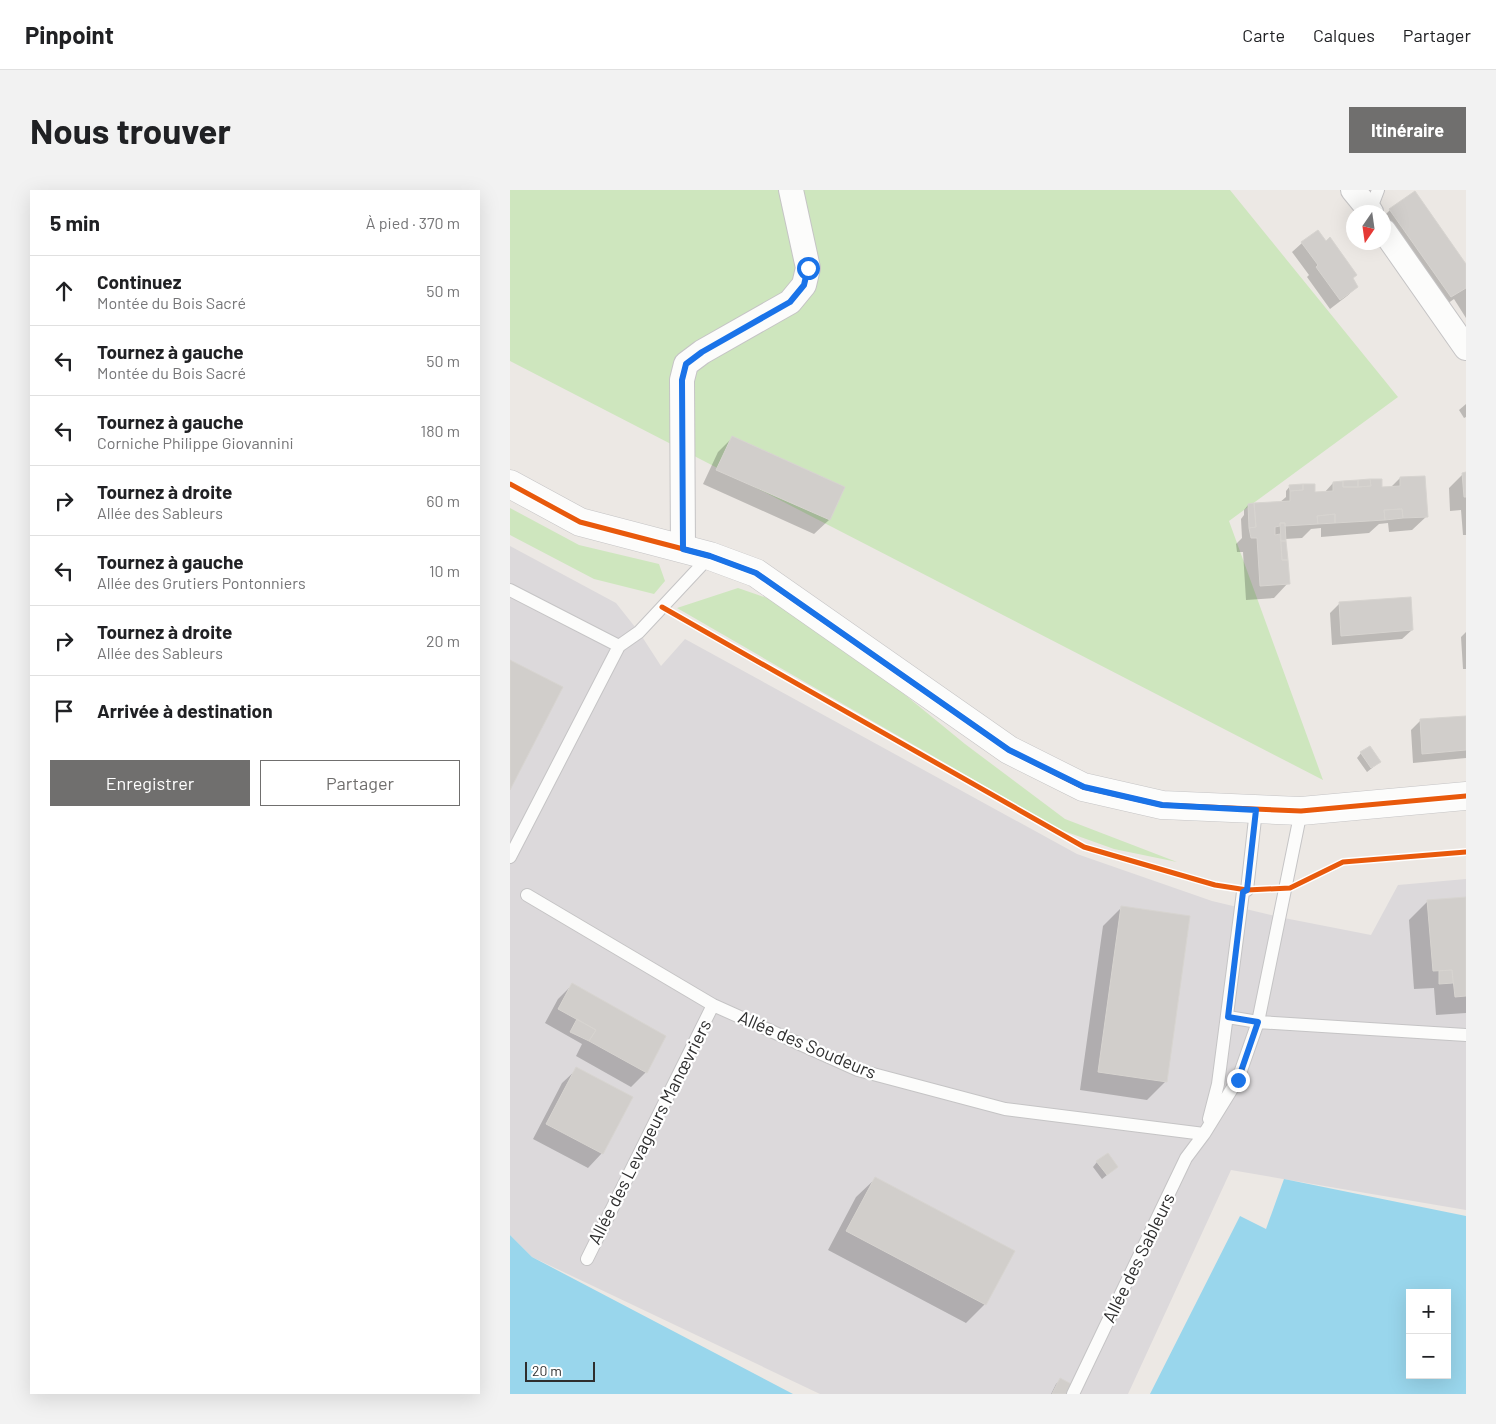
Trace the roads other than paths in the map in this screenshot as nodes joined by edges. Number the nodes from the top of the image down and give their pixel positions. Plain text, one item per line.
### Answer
1 (791, 190) edge
2 (1353, 190) edge
3 (1373, 205) edge
4 (1391, 241) edge
5 (1466, 348) edge
6 (510, 484) edge
7 (683, 549) junction
8 (710, 556) junction
9 (510, 590) edge
10 (619, 646) junction
11 (1466, 796) edge
12 (1256, 810) junction
13 (1301, 811) junction
14 (510, 857) edge
15 (527, 895) dead end
16 (713, 1005) junction
17 (1228, 1017) junction
18 (1258, 1022) junction
19 (1466, 1034) edge
20 (1204, 1134) junction
21 (587, 1259) dead end
22 (1075, 1389) edge

1 - 7 street
2 - 3 street
4 - 5 street
6 - 7 main road
7 - 8 main road
8 - 10 lane
8 - 12 main road
9 - 10 lane
10 - 14 lane
11 - 13 main road
12 - 13 main road
12 - 17 lane, Allée des Sableurs
13 - 18 lane, Allée des Sableurs
15 - 16 lane, Allée des Soudeurs
16 - 20 lane, Allée des Soudeurs
16 - 21 lane, Allée des Levageurs Manœvriers
17 - 18 lane
17 - 20 lane, Allée des Sableurs
18 - 19 lane
18 - 20 lane, Allée des Sableurs
20 - 22 lane, Allée des Sableurs

